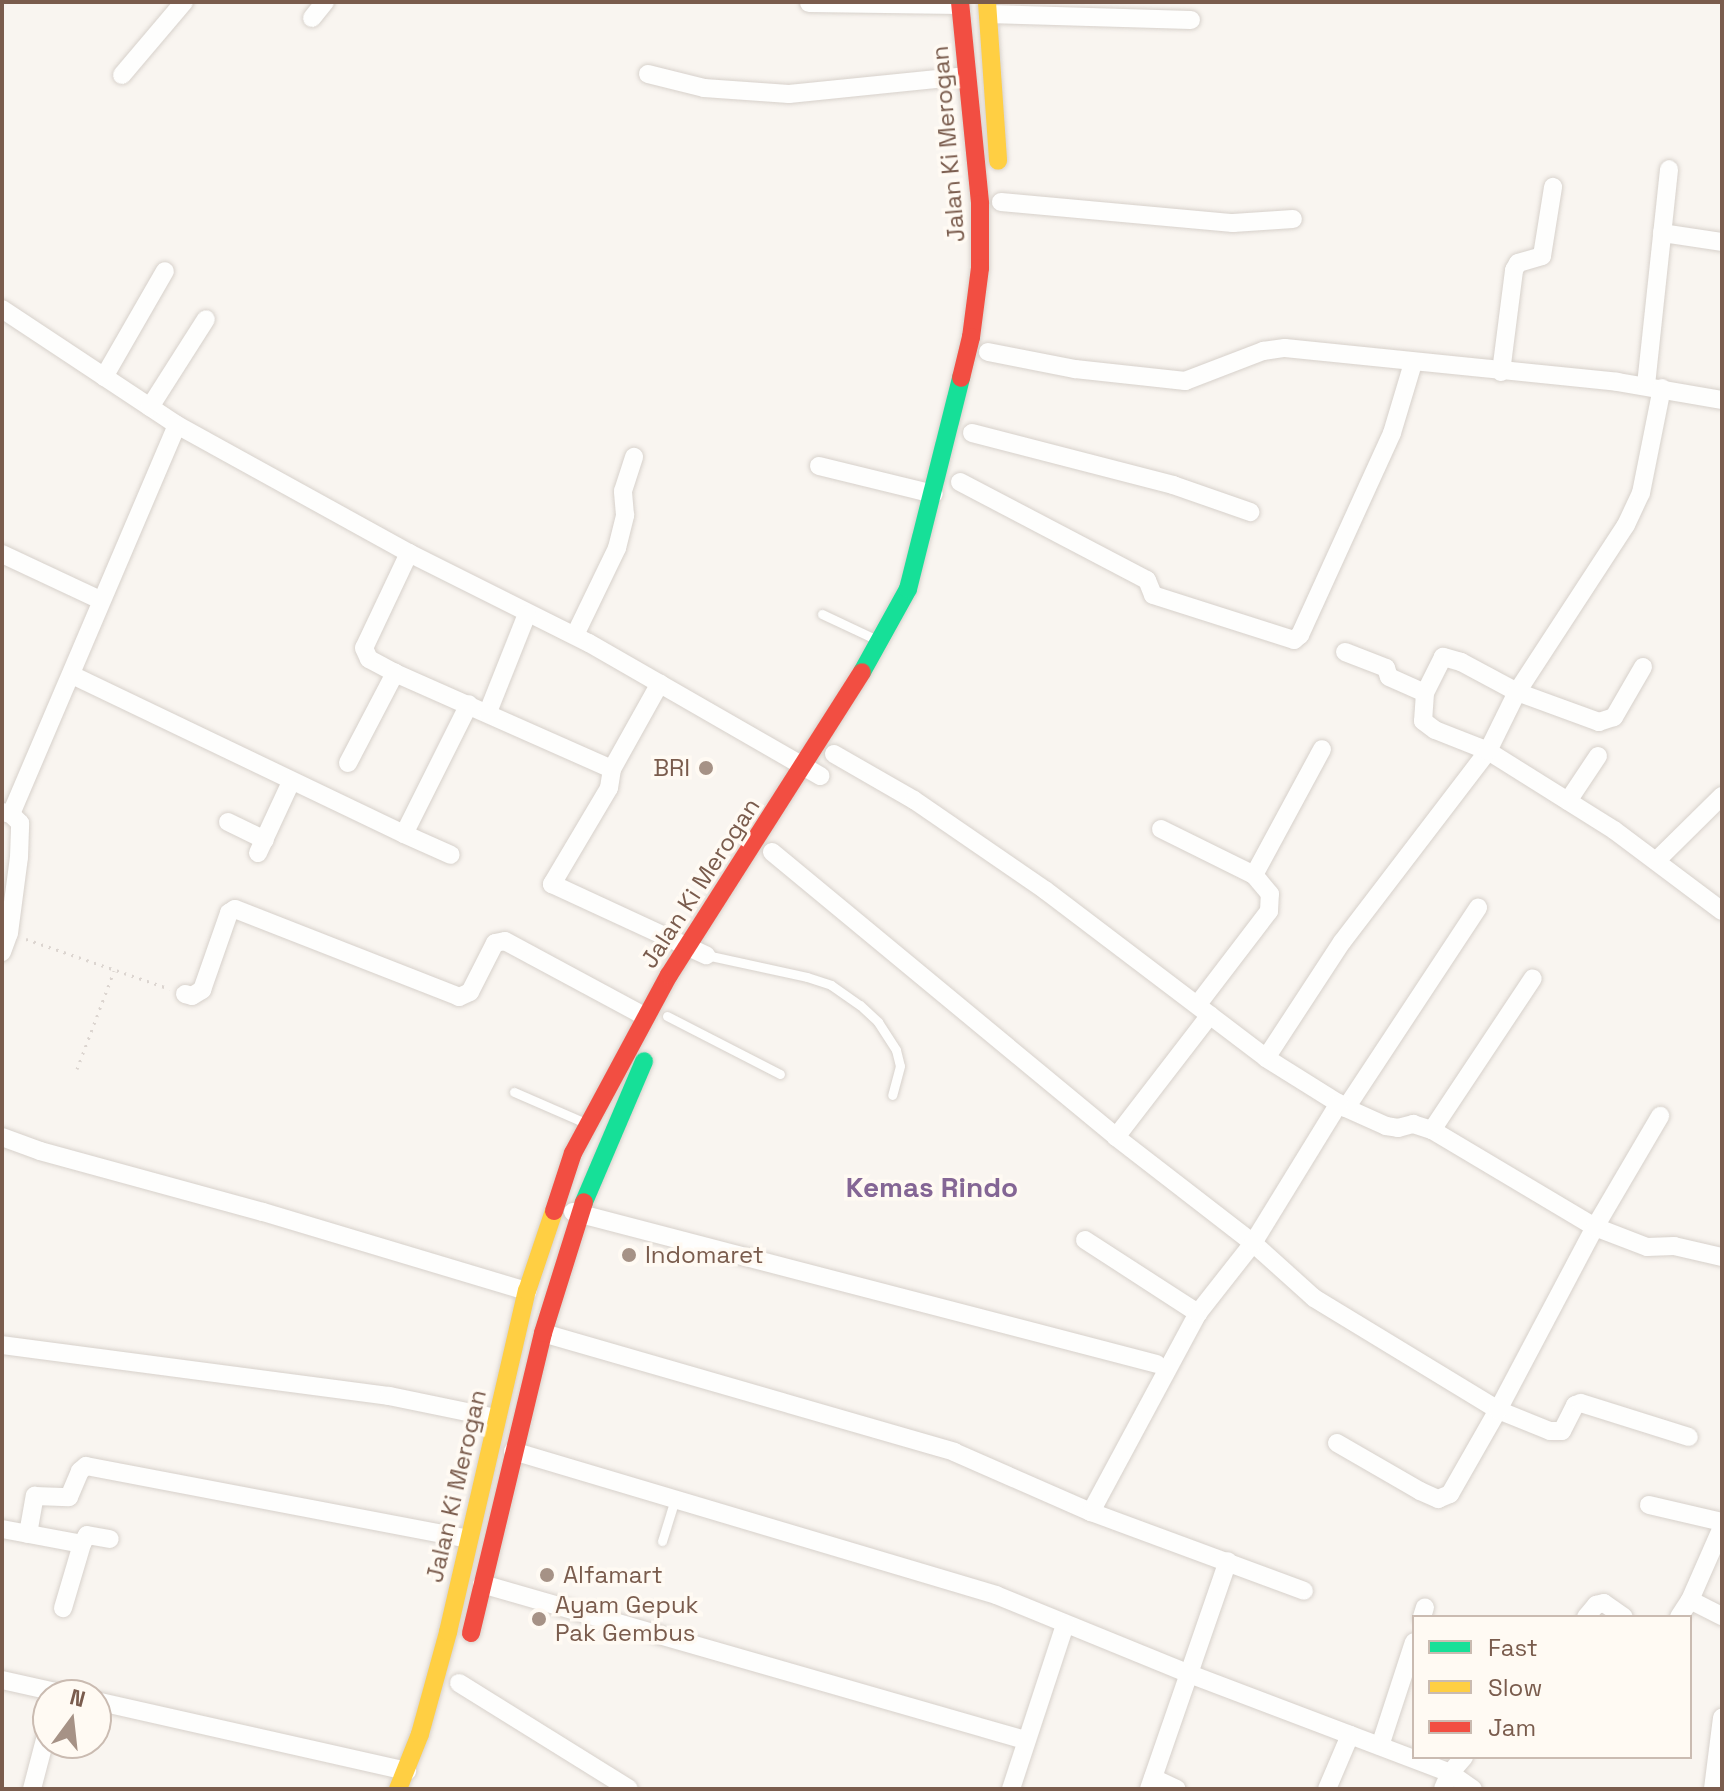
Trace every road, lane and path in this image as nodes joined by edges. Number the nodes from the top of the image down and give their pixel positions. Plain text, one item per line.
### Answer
1 (184, 2) edge
2 (325, 2) edge
3 (809, 3) edge
4 (960, 4) edge
5 (987, 8) edge
6 (312, 18) dead end
7 (1191, 20) dead end
8 (648, 74) dead end
9 (122, 75) dead end
10 (967, 76) junction
11 (1669, 169) dead end
12 (1553, 187) dead end
13 (1001, 202) junction
14 (1293, 219) dead end
15 (1002, 226) dead end
16 (1662, 233) junction
17 (1722, 242) edge
18 (165, 271) dead end
19 (2, 309) edge
20 (206, 319) dead end
21 (988, 352) dead end
22 (1413, 363) junction
23 (1501, 372) junction
24 (104, 377) junction
25 (1654, 386) junction
26 (1722, 400) edge
27 (150, 407) junction
28 (177, 425) junction
29 (973, 426) joint
30 (634, 457) dead end
31 (819, 466) dead end
32 (958, 490) joint
33 (934, 494) junction
34 (1250, 512) dead end
35 (409, 553) junction
36 (2, 554) edge
37 (100, 600) junction
38 (527, 614) junction
39 (822, 614) dead end
40 (575, 635) junction
41 (880, 642) junction
42 (1345, 652) dead end
43 (1643, 667) dead end
44 (395, 673) junction
45 (72, 675) junction
46 (660, 683) junction
47 (1517, 692) junction
48 (1425, 693) junction
49 (469, 704) junction
50 (488, 712) junction
51 (838, 748) joint
52 (1322, 749) dead end
53 (1488, 751) junction
54 (1598, 756) dead end
55 (348, 763) dead end
56 (612, 769) junction
57 (812, 777) junction
58 (291, 782) junction
59 (1722, 796) edge
60 (1568, 801) junction
61 (6, 813) edge
62 (228, 822) dead end
63 (1161, 829) dead end
64 (404, 834) junction
65 (772, 851) dead end
66 (451, 855) dead end
67 (1656, 861) junction
68 (1254, 875) junction
69 (1478, 908) dead end
70 (1722, 911) edge
71 (6, 932) edge
72 (717, 937) dead end
73 (687, 946) junction
74 (2, 952) edge
75 (702, 961) junction
76 (114, 971) junction
77 (1533, 978) dead end
78 (185, 994) joint
79 (671, 1010) joint
80 (1204, 1010) junction
81 (646, 1017) junction
82 (1266, 1058) junction
83 (77, 1069) dead end
84 (780, 1074) dead end
85 (514, 1092) dead end
86 (892, 1095) dead end
87 (1342, 1106) junction
88 (1660, 1116) dead end
89 (586, 1124) junction
90 (1432, 1130) junction
91 (2, 1137) edge
92 (1116, 1137) junction
93 (555, 1207) junction
94 (579, 1214) junction
95 (1595, 1227) junction
96 (1085, 1240) dead end
97 (1253, 1243) junction
98 (1722, 1257) edge
99 (527, 1291) junction
100 (1198, 1313) junction
101 (543, 1333) junction
102 (2, 1345) edge
103 (1157, 1364) dead end
104 (1498, 1410) junction
105 (496, 1418) junction
106 (1689, 1437) dead end
107 (1337, 1443) dead end
108 (513, 1451) junction
109 (675, 1498) junction
110 (1649, 1505) dead end
111 (1091, 1512) junction
112 (1722, 1524) edge
113 (2, 1529) edge
114 (28, 1534) junction
115 (110, 1539) dead end
116 (467, 1539) junction
117 (662, 1541) dead end
118 (82, 1544) junction
119 (1228, 1561) junction
120 (482, 1584) junction
121 (1304, 1591) dead end
122 (1690, 1600) junction
123 (63, 1608) dead end
124 (1588, 1615) edge
125 (1621, 1615) edge
126 (1680, 1615) edge
127 (1722, 1616) edge
128 (1065, 1625) junction
129 (1412, 1648) edge
130 (1187, 1673) junction
131 (460, 1676) joint
132 (2, 1680) edge
133 (32, 1687) edge
134 (112, 1705) edge
135 (1722, 1718) edge
136 (1350, 1735) junction
137 (1025, 1740) junction
138 (1380, 1746) junction
139 (40, 1759) edge
140 (1462, 1759) edge
141 (407, 1771) junction
142 (1446, 1781) edge
143 (1151, 1783) edge
144 (32, 1789) edge
145 (398, 1789) edge
146 (629, 1789) edge
147 (1011, 1789) edge
148 (1177, 1789) edge
149 (1327, 1789) edge
150 (1473, 1789) edge
151 (1713, 1789) edge

1 - 9 street
2 - 6 street
3 - 4 street
4 - 10 highway, Jalan Ki Merogan
5 - 7 street
5 - 13 highway, Jalan Ki Merogan
8 - 10 street
10 - 33 highway, Jalan Ki Merogan
11 - 16 street
12 - 23 street
13 - 14 street
13 - 15 highway, Jalan Ki Merogan
16 - 17 street
16 - 25 street
18 - 24 street
19 - 24 street
20 - 27 street
21 - 22 street
22 - 23 street
22 - 32 street
23 - 25 street
24 - 27 street
25 - 26 street
25 - 47 street
27 - 28 street
28 - 35 street
28 - 37 street
29 - 32 highway
29 - 34 street
30 - 40 street
31 - 33 street
33 - 41 highway, Jalan Ki Merogan
35 - 38 street
35 - 44 street
36 - 37 street
37 - 45 street
38 - 40 street
38 - 50 street
39 - 41 lane
40 - 46 street
41 - 57 highway, Jalan Ki Merogan
42 - 48 street
43 - 47 street
44 - 49 street
44 - 55 street
45 - 58 street
45 - 61 street
46 - 56 street
46 - 57 street
47 - 48 street
47 - 53 street
48 - 53 street
49 - 50 street
49 - 64 street
50 - 56 street
51 - 57 highway, Jalan Ki Merogan
51 - 80 street
52 - 68 street
53 - 60 street
53 - 82 street
54 - 60 street
56 - 73 street
57 - 73 highway, Jalan Ki Merogan
58 - 62 street
58 - 64 street
59 - 67 street
60 - 67 street
61 - 71 street
63 - 68 street
64 - 66 street
65 - 92 street
67 - 70 street
68 - 80 street
69 - 87 street
71 - 74 street
71 - 76 path
72 - 75 highway, Jalan Ki Merogan
73 - 75 street
73 - 81 highway, Jalan Ki Merogan
75 - 86 lane
76 - 78 path
76 - 83 path
77 - 90 street
78 - 81 street
79 - 84 lane
79 - 94 highway, Jalan Ki Merogan
80 - 82 street
80 - 92 street
81 - 89 highway, Jalan Ki Merogan
82 - 87 street
85 - 89 lane
87 - 90 street
87 - 97 street
88 - 95 street
89 - 93 highway, Jalan Ki Merogan
90 - 95 street
91 - 99 street
92 - 97 street
93 - 94 street
93 - 99 highway, Jalan Ki Merogan
94 - 101 highway, Jalan Ki Merogan
94 - 103 street
95 - 98 street
95 - 104 street
96 - 100 street
97 - 100 street
97 - 104 street
99 - 105 highway, Jalan Ki Merogan
100 - 111 street
101 - 108 highway, Jalan Ki Merogan
101 - 111 street
102 - 105 street
104 - 106 street
104 - 107 street
105 - 116 highway, Jalan Ki Merogan
108 - 109 street
108 - 120 highway, Jalan Ki Merogan
109 - 117 lane
109 - 128 street
110 - 112 street
111 - 119 street
112 - 122 street
113 - 114 street
114 - 116 street
114 - 118 street
115 - 118 street
116 - 141 highway, Jalan Ki Merogan
118 - 123 street
119 - 121 street
119 - 130 street
120 - 131 highway, Jalan Ki Merogan
120 - 137 street
122 - 126 street
122 - 127 street
124 - 125 street
128 - 130 street
128 - 137 street
129 - 138 street
130 - 136 street
130 - 143 street
131 - 146 street
132 - 133 street
134 - 141 street
135 - 151 street
136 - 138 street
136 - 149 street
137 - 147 street
138 - 142 street
139 - 144 street
140 - 142 street
141 - 145 highway, Jalan Ki Merogan
142 - 150 street
143 - 148 street

